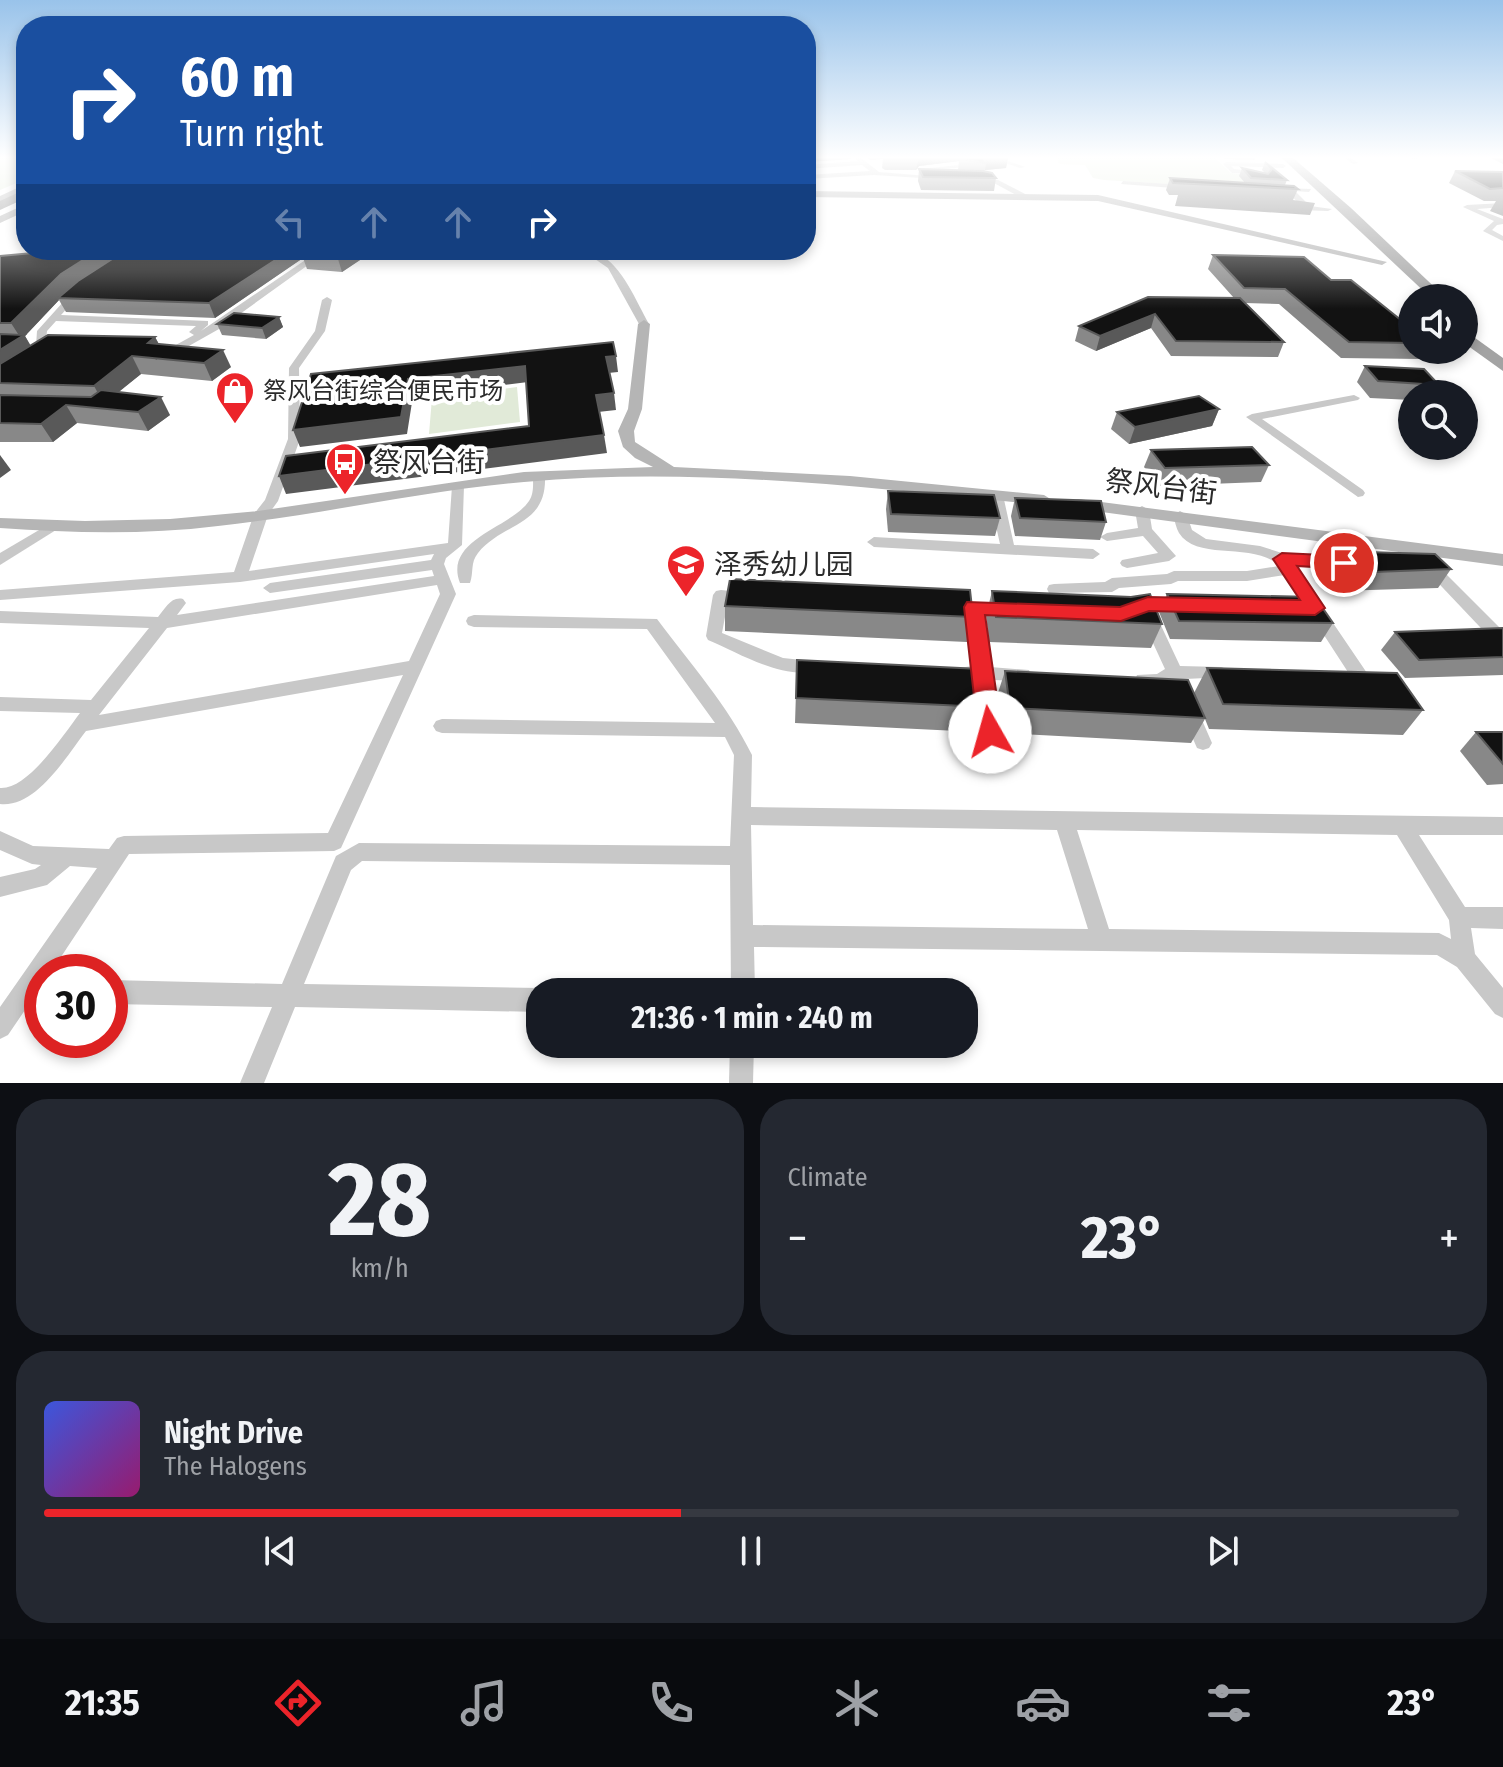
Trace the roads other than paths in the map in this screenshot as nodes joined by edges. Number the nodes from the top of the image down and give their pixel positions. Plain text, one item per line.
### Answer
1 (1149, 208) edge
2 (1301, 208) edge
3 (1308, 208) joint
4 (1327, 208) edge
5 (1468, 208) edge
6 (1328, 209) joint
7 (1503, 222) edge
8 (1503, 239) edge
9 (310, 260) edge
10 (602, 260) edge
11 (1382, 262) junction
12 (1402, 263) junction
13 (1406, 284) edge
14 (1424, 284) edge
15 (85, 287) edge
16 (327, 300) dead end
17 (53, 318) junction
18 (644, 324) joint
19 (1478, 330) edge
20 (199, 336) junction
21 (27, 346) edge
22 (41, 346) junction
23 (1478, 346) edge
24 (146, 348) edge
25 (1503, 350) edge
26 (32, 361) edge
27 (1503, 366) edge
28 (1354, 398) dead end
29 (672, 470) junction
30 (539, 476) junction
31 (458, 486) junction
32 (1358, 493) dead end
33 (996, 495) junction
34 (1142, 510) junction
35 (261, 514) junction
36 (1180, 515) junction
37 (0, 523) edge
38 (51, 527) junction
39 (1145, 531) junction
40 (1107, 537) edge
41 (874, 542) dead end
42 (449, 547) junction
43 (1008, 549) junction
44 (1093, 554) dead end
45 (0, 560) edge
46 (1503, 560) edge
47 (1127, 563) dead end
48 (1364, 563) edge
49 (1286, 564) junction
50 (1412, 564) edge
51 (440, 571) junction
52 (240, 577) junction
53 (465, 579) dead end
54 (270, 588) dead end
55 (1054, 589) dead end
56 (0, 595) edge
57 (768, 598) edge
58 (178, 603) dead end
59 (1163, 605) dead end
60 (942, 606) edge
61 (974, 607) junction
62 (1018, 609) edge
63 (0, 617) edge
64 (474, 621) dead end
65 (162, 623) junction
66 (1503, 641) edge
67 (416, 666) junction
68 (828, 666) edge
69 (951, 672) edge
70 (1174, 672) junction
71 (982, 673) junction
72 (1236, 673) edge
73 (1041, 675) edge
74 (1355, 677) edge
75 (1129, 679) edge
76 (0, 704) edge
77 (96, 707) junction
78 (82, 725) junction
79 (442, 726) dead end
80 (730, 730) junction
81 (990, 732) dead end
82 (1203, 743) dead end
83 (2, 799) edge
84 (741, 816) junction
85 (1064, 821) junction
86 (1402, 826) junction
87 (1503, 826) edge
88 (0, 840) edge
89 (740, 856) junction
90 (65, 858) junction
91 (114, 859) junction
92 (0, 887) edge
93 (1459, 917) junction
94 (1503, 918) edge
95 (743, 936) junction
96 (1102, 940) junction
97 (1465, 959) junction
98 (743, 978) edge
99 (128, 992) edge
100 (288, 994) junction
101 (526, 1000) edge
102 (1503, 1006) edge
103 (0, 1027) edge
104 (742, 1058) edge
105 (252, 1083) edge
106 (741, 1083) edge

1 - 11 street
2 - 3 street
3 - 6 street
4 - 12 main road
5 - 7 street
6 - 11 main road
7 - 8 street
9 - 20 street
10 - 18 street
11 - 12 main road
11 - 13 main road
12 - 14 main road
15 - 17 street
16 - 35 street
17 - 20 street
17 - 22 street
18 - 29 street
19 - 25 main road
20 - 24 street
21 - 22 street
22 - 26 street
23 - 27 main road
28 - 32 street
29 - 30 street, 祭风台街
29 - 33 street, 祭风台街
30 - 31 street, 祭风台街
30 - 53 street
31 - 35 street, 祭风台街
31 - 42 street
33 - 34 street, 祭风台街
33 - 43 street
34 - 36 street, 祭风台街
34 - 39 street
35 - 38 street, 祭风台街
35 - 52 street
36 - 46 street, 祭风台街
36 - 49 street
37 - 38 street, 祭风台街
38 - 45 street
39 - 40 street
39 - 47 street
41 - 43 street
42 - 51 street
42 - 52 street
43 - 44 street
48 - 49 street
49 - 55 street
49 - 74 street
50 - 66 street
51 - 54 street
51 - 65 street
51 - 67 street
52 - 56 street
57 - 68 street
58 - 65 street
59 - 70 street
60 - 61 street
61 - 62 street
61 - 71 street
63 - 65 street
64 - 80 street
65 - 77 street
67 - 78 street
67 - 91 street
69 - 71 street
70 - 72 street
70 - 75 street
70 - 82 street
71 - 73 street
71 - 81 street
76 - 77 street
77 - 78 street
78 - 83 street
79 - 80 street
80 - 84 street
84 - 85 street
84 - 89 street
85 - 86 street
85 - 96 street
86 - 87 street
86 - 93 street
88 - 90 street
89 - 95 street
89 - 100 street
90 - 91 street
90 - 92 street
91 - 103 street
93 - 94 street
93 - 97 street
95 - 96 street
95 - 98 street
96 - 97 street
97 - 102 street
99 - 100 street
100 - 101 street
100 - 105 street
104 - 106 street

